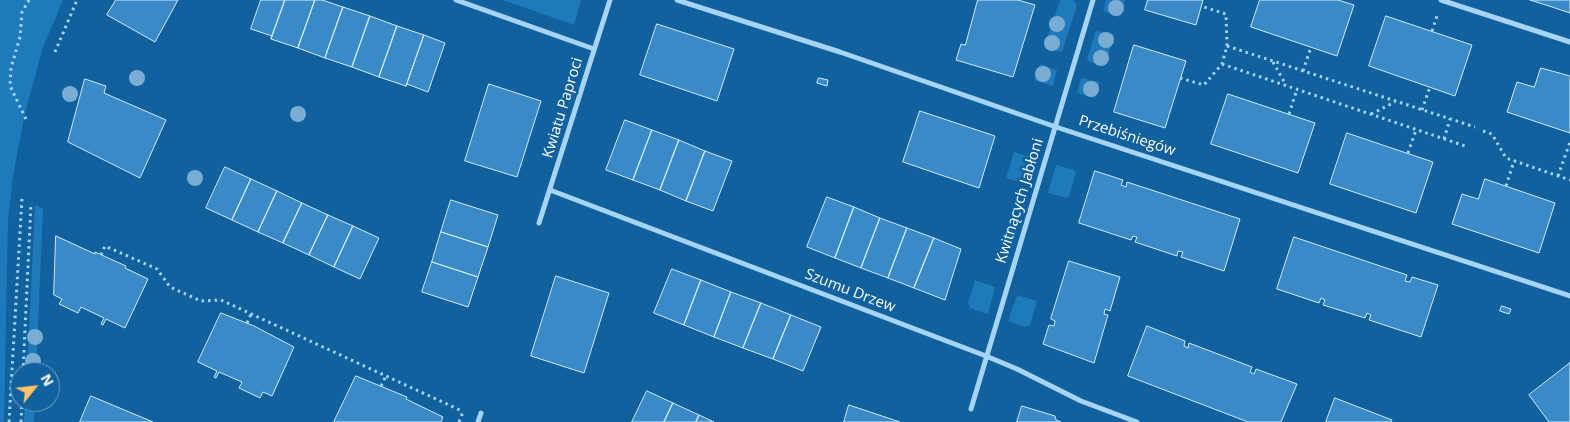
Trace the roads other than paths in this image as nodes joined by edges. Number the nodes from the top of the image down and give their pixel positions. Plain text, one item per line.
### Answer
1 (456, 0) edge
2 (610, 0) edge
3 (676, 0) edge
4 (1093, 0) edge
5 (1441, 0) edge
6 (1570, 42) edge
7 (594, 49) junction
8 (1056, 126) junction
9 (550, 190) junction
10 (539, 223) dead end
11 (1570, 296) edge
12 (986, 356) junction
13 (970, 410) dead end
14 (482, 414) dead end
15 (478, 422) edge
16 (1137, 422) edge

1 - 7 street
2 - 7 street, Kwiatu Paproci
3 - 8 street, Przebiśniegów
4 - 8 street, Kwitnących Jabłoni
5 - 6 street
7 - 9 street, Kwiatu Paproci
8 - 11 street, Przebiśniegów
8 - 12 street, Kwitnących Jabłoni
9 - 10 street, Kwiatu Paproci
9 - 12 street, Szumu Drzew
12 - 13 street, Kwitnących Jabłoni
12 - 16 street, Szumu Drzew
14 - 15 street

